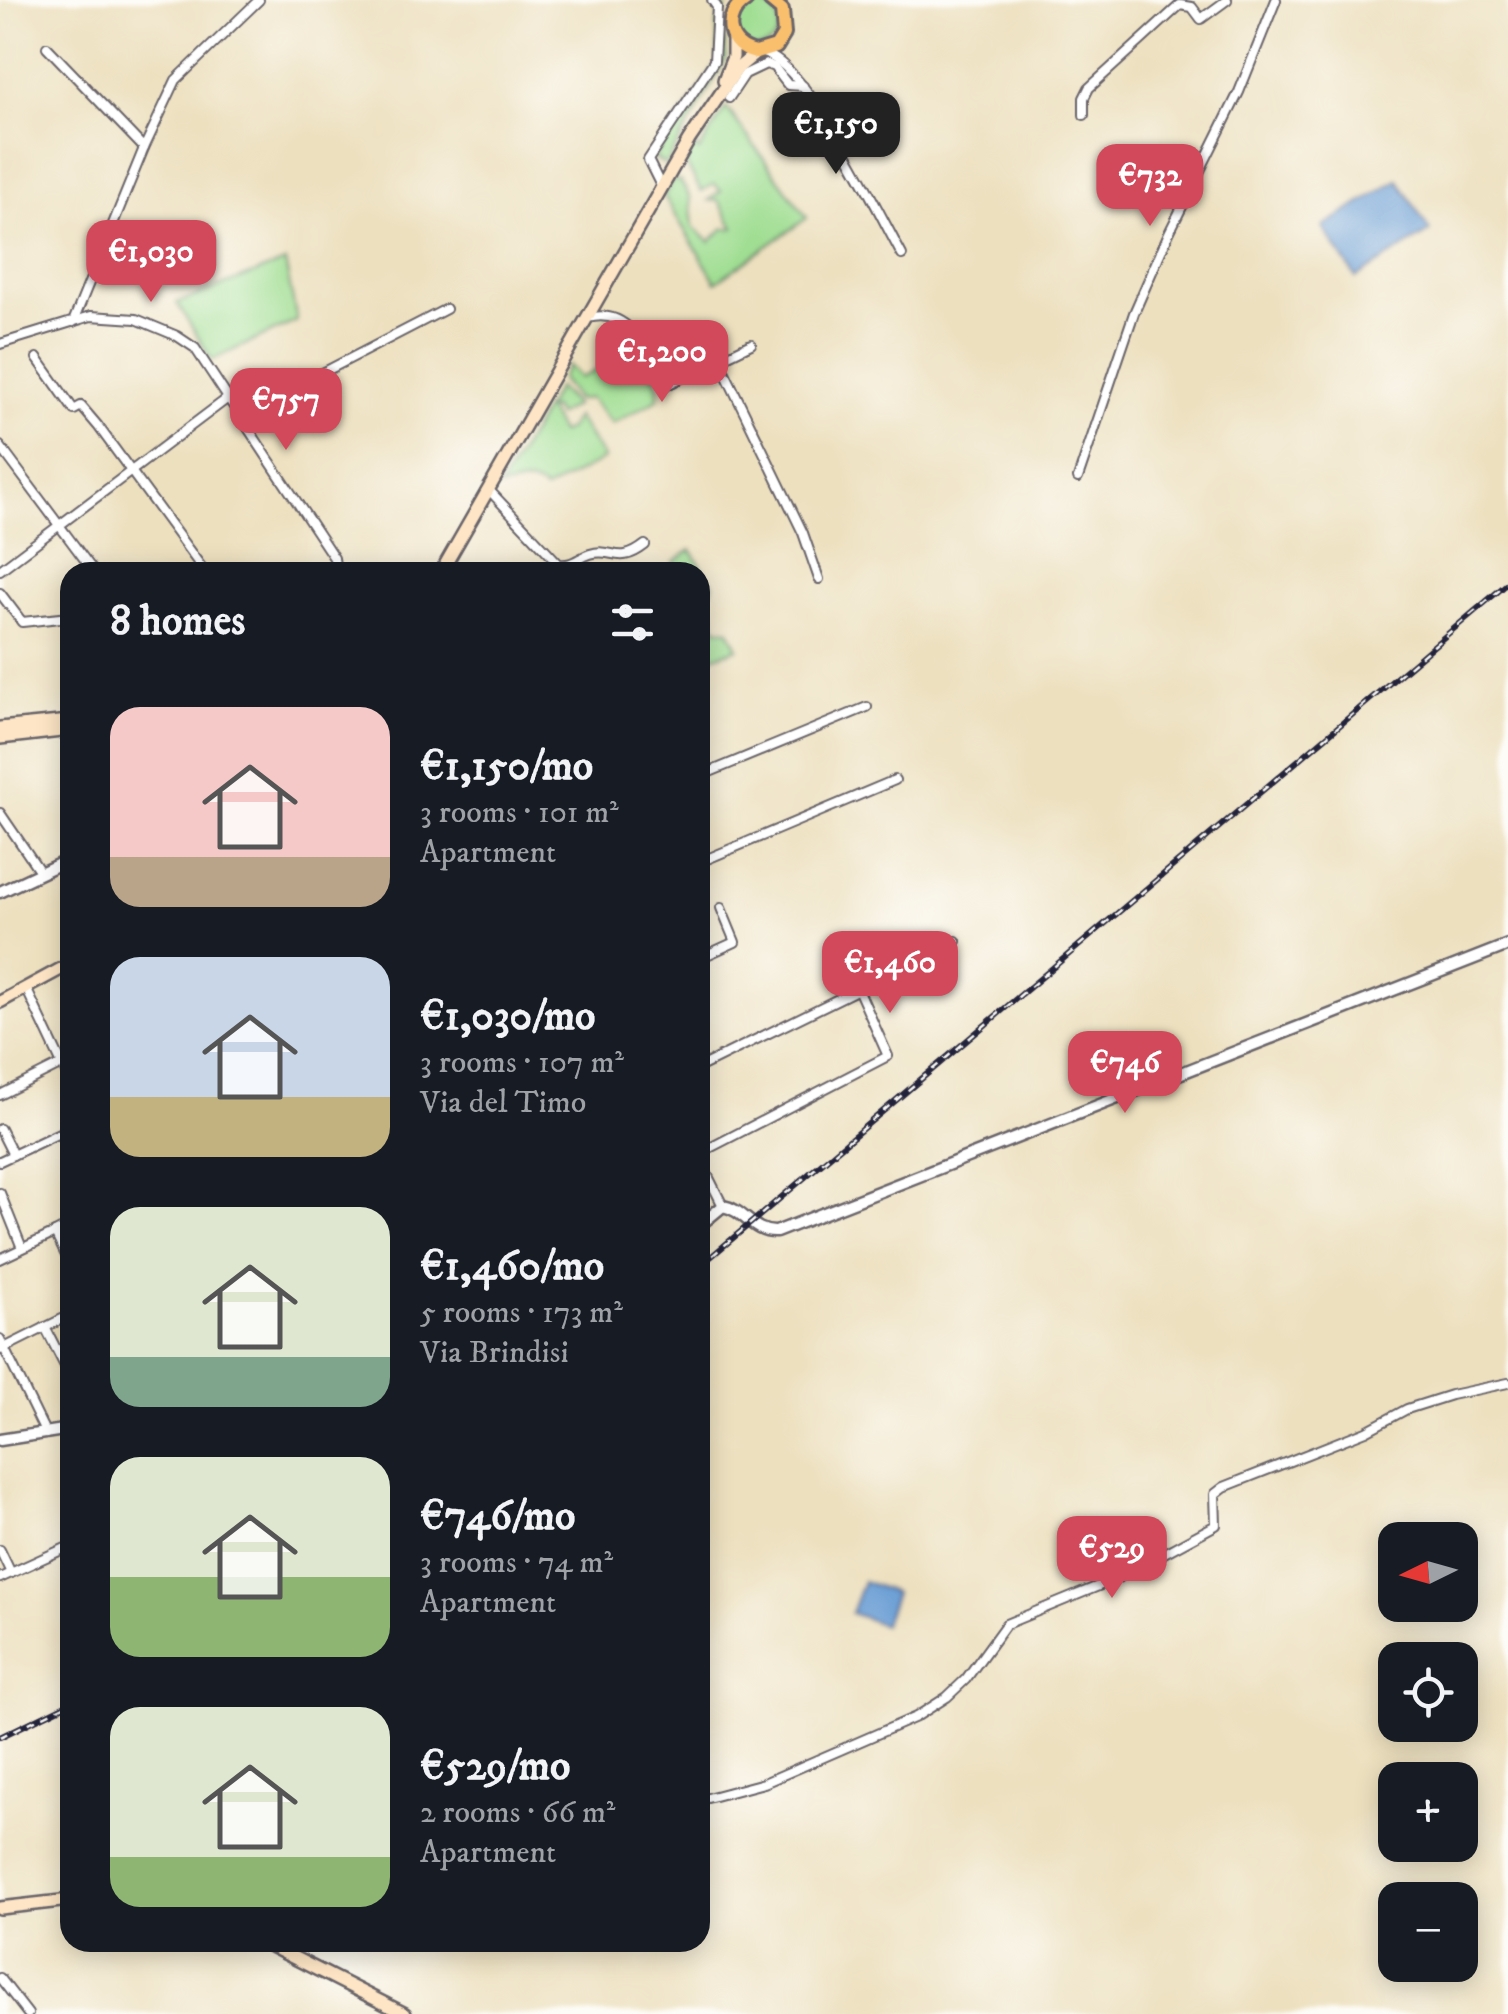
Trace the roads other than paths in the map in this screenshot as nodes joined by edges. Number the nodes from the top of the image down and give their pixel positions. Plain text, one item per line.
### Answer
1 (258, 0) edge
2 (712, 0) edge
3 (746, 0) edge
4 (770, 0) edge
5 (1227, 0) edge
6 (1276, 0) edge
7 (781, 5) edge
8 (732, 6) edge
9 (732, 38) junction
10 (781, 42) junction
11 (48, 47) dead end
12 (760, 53) junction
13 (800, 83) junction
14 (724, 96) junction
15 (1084, 114) dead end
16 (144, 148) junction
17 (662, 186) junction
18 (902, 256) dead end
19 (446, 309) dead end
20 (588, 318) junction
21 (73, 322) junction
22 (0, 344) edge
23 (751, 344) dead end
24 (37, 358) dead end
25 (719, 360) junction
26 (228, 398) junction
27 (239, 416) junction
28 (0, 446) edge
29 (131, 472) junction
30 (1078, 478) dead end
31 (489, 490) junction
32 (60, 526) junction
33 (645, 545) dead end
34 (87, 562) edge
35 (198, 562) edge
36 (335, 562) edge
37 (447, 562) edge
38 (557, 562) edge
39 (573, 562) edge
40 (0, 570) edge
41 (819, 579) dead end
42 (0, 593) edge
43 (60, 618) edge
44 (867, 706) dead end
45 (60, 722) edge
46 (0, 728) edge
47 (23, 730) junction
48 (60, 730) edge
49 (0, 738) edge
50 (710, 772) edge
51 (895, 780) dead end
52 (0, 813) edge
53 (710, 858) edge
54 (60, 864) edge
55 (41, 873) junction
56 (0, 892) edge
57 (721, 908) dead end
58 (956, 941) dead end
59 (1508, 944) edge
60 (710, 954) edge
61 (60, 969) edge
62 (26, 988) junction
63 (859, 991) junction
64 (0, 1002) edge
65 (60, 1051) edge
66 (710, 1062) edge
67 (60, 1065) edge
68 (0, 1094) edge
69 (0, 1129) edge
70 (60, 1133) edge
71 (710, 1151) edge
72 (13, 1155) junction
73 (0, 1161) edge
74 (710, 1178) edge
75 (0, 1193) edge
76 (723, 1206) junction
77 (710, 1217) edge
78 (60, 1230) edge
79 (55, 1233) junction
80 (60, 1243) edge
81 (22, 1248) junction
82 (0, 1259) edge
83 (60, 1320) edge
84 (45, 1327) junction
85 (1, 1346) edge
86 (60, 1356) edge
87 (1508, 1384) edge
88 (60, 1431) edge
89 (46, 1434) junction
90 (0, 1440) edge
91 (0, 1550) edge
92 (60, 1550) edge
93 (10, 1573) junction
94 (0, 1578) edge
95 (710, 1797) edge
96 (60, 1901) edge
97 (0, 1908) edge
98 (283, 1952) edge
99 (0, 1978) edge
100 (28, 2014) edge
101 (405, 2014) edge

1 - 16 street
2 - 17 street
3 - 8 main road
4 - 7 main road
5 - 15 street
6 - 30 street
7 - 10 main road
8 - 9 main road
9 - 12 main road
9 - 14 main road
10 - 12 main road
10 - 13 street
11 - 16 street
12 - 13 street
12 - 14 main road
13 - 14 street
13 - 18 street
14 - 17 main road
16 - 21 street
17 - 20 main road
19 - 27 street
20 - 25 street
20 - 31 main road
21 - 22 street
21 - 26 street
23 - 25 street
24 - 29 street
25 - 41 street
26 - 27 street
26 - 29 street
27 - 36 street
28 - 32 street
29 - 32 street
29 - 35 street
31 - 37 main road
31 - 38 street
32 - 34 street
32 - 40 street
33 - 39 street
42 - 43 street
44 - 50 street
45 - 47 main road
46 - 47 main road
47 - 48 main road
47 - 49 main road
51 - 53 street
52 - 55 street
54 - 55 street
55 - 56 street
57 - 60 street
58 - 63 street
59 - 76 street
61 - 62 main road
62 - 64 main road
62 - 65 street
63 - 66 street
63 - 71 street
67 - 68 street
69 - 72 street
70 - 72 street
72 - 73 street
74 - 76 street
75 - 81 street
76 - 77 street
78 - 79 street
79 - 80 street
79 - 81 street
81 - 82 street
83 - 84 street
84 - 85 street
84 - 86 street
85 - 89 street
87 - 95 street
88 - 89 street
89 - 90 street
91 - 93 street
92 - 93 street
93 - 94 street
96 - 97 main road
98 - 101 main road
99 - 100 street

